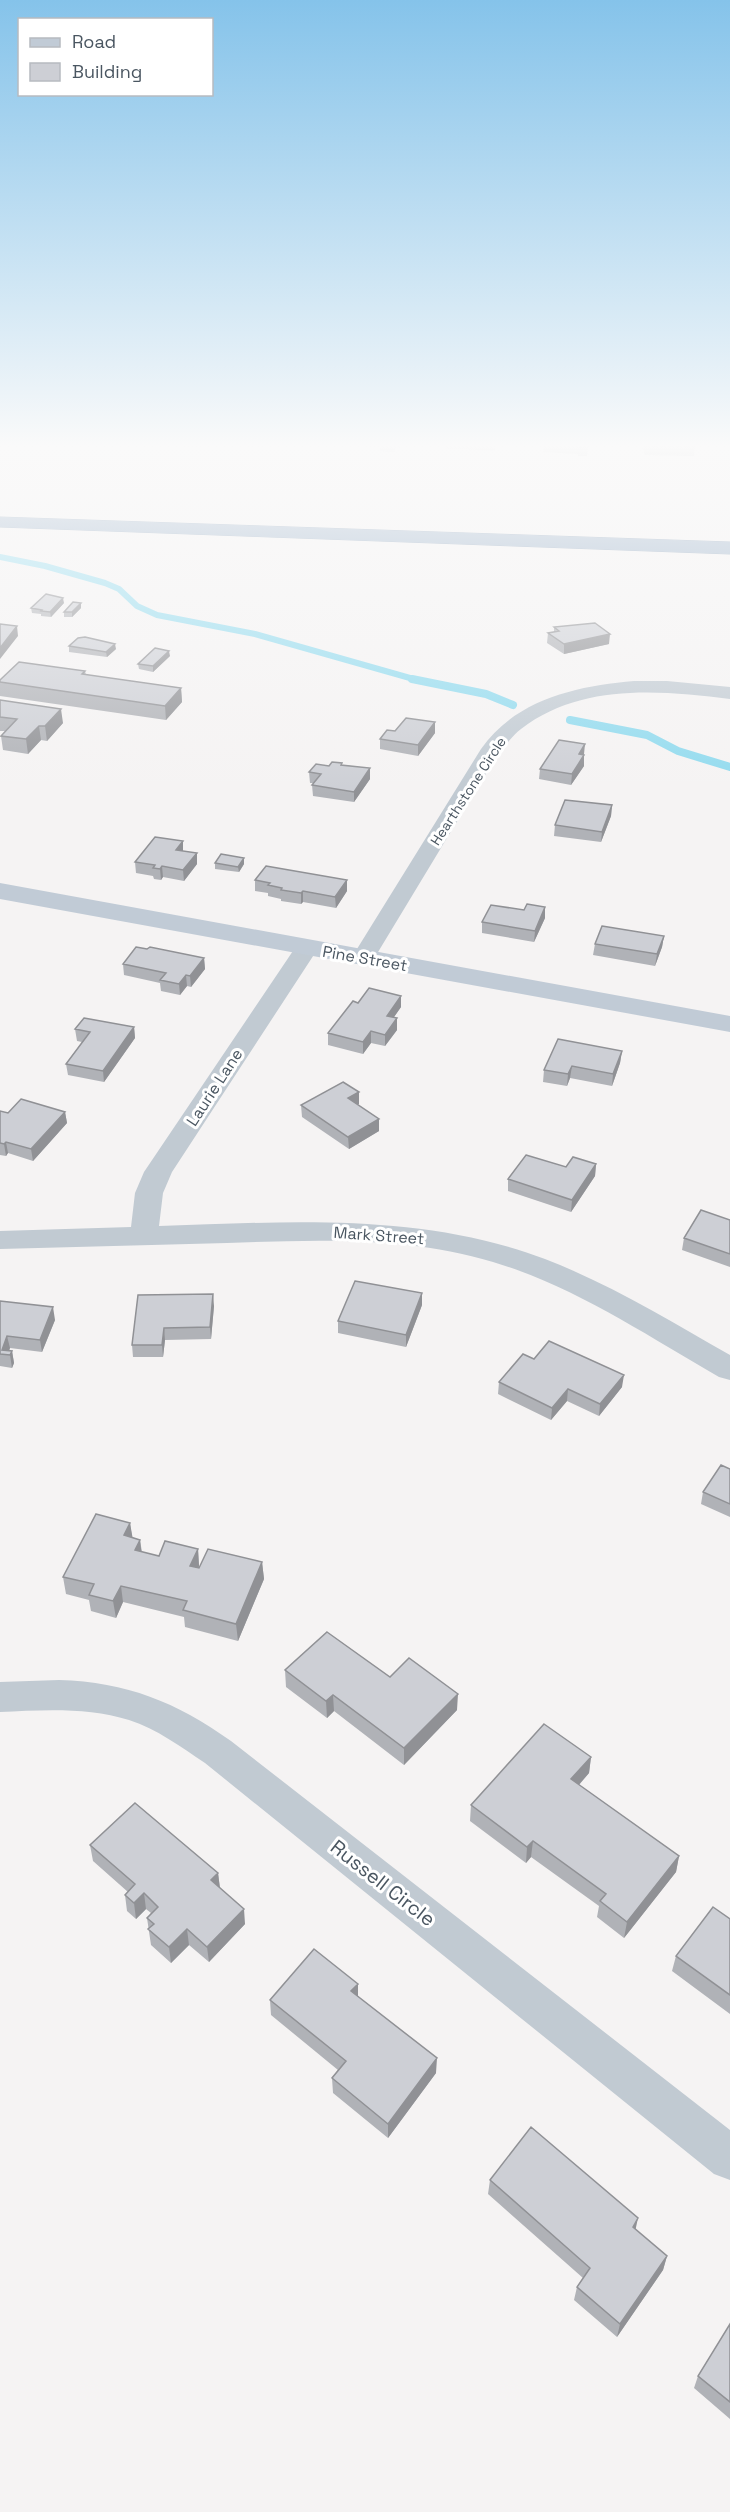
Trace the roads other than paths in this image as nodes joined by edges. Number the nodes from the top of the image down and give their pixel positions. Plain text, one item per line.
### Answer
1 (730, 693) edge
2 (0, 891) edge
3 (307, 947) junction
4 (364, 957) junction
5 (730, 1024) edge
6 (144, 1236) junction
7 (0, 1240) edge
8 (730, 1369) edge
9 (0, 1697) edge
10 (730, 2158) edge

1 - 4 street, Hearthstone Circle
2 - 3 main road, Pine Street
3 - 4 main road, Pine Street
3 - 6 street, Laurie Lane
4 - 5 main road, Pine Street
6 - 7 street, Mark Street
6 - 8 street, Mark Street
9 - 10 street, Russell Circle

